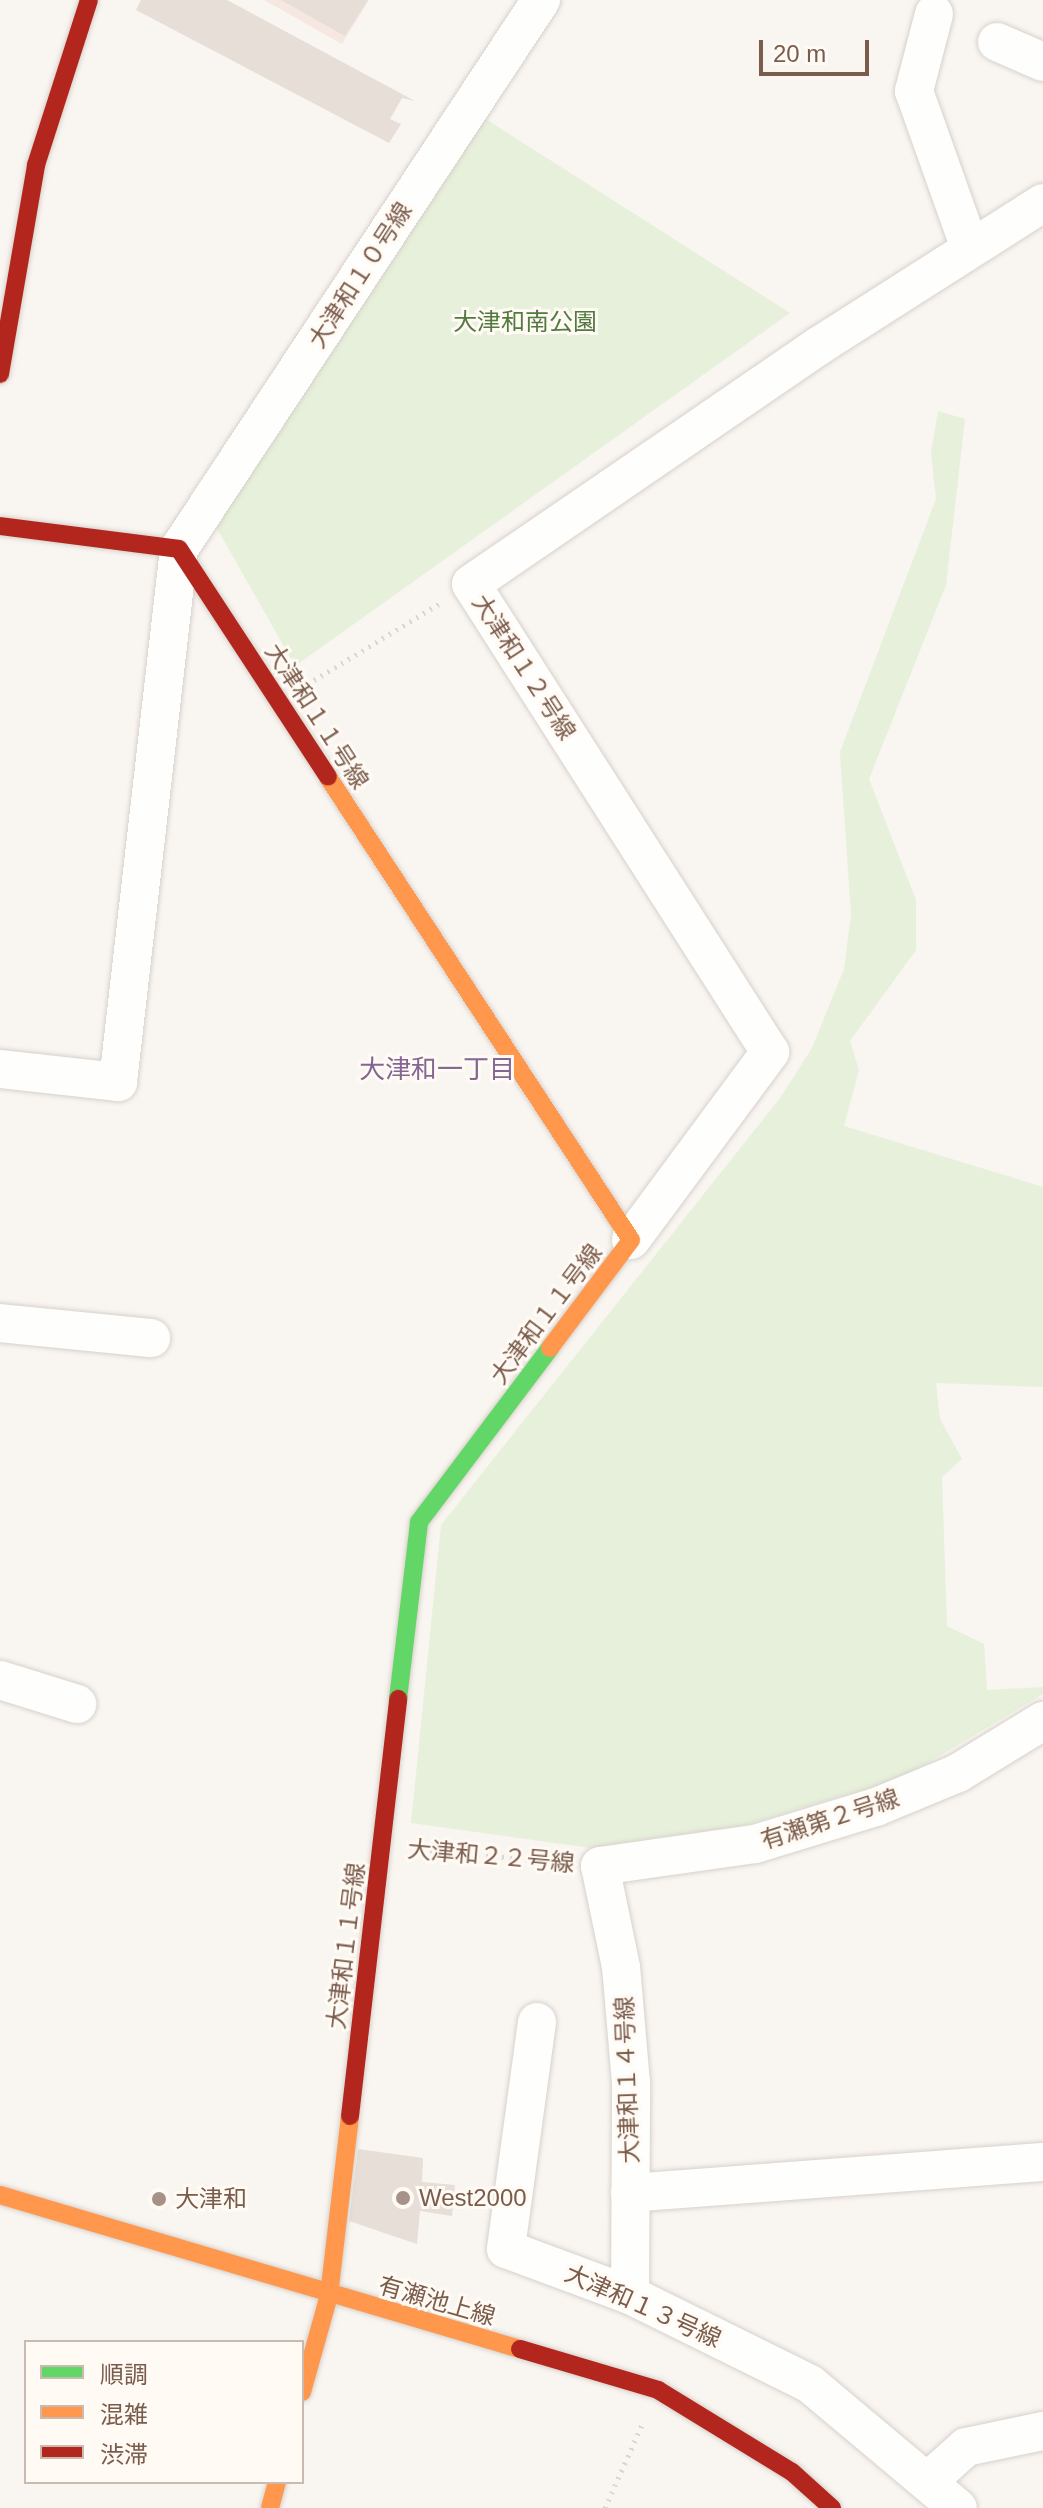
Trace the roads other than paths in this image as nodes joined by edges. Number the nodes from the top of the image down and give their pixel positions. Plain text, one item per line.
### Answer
1 (89, 0) edge
2 (541, 0) edge
3 (934, 14) dead end
4 (997, 42) dead end
5 (1043, 62) edge
6 (1043, 203) edge
7 (970, 248) junction
8 (0, 374) edge
9 (0, 526) edge
10 (179, 549) junction
11 (0, 1069) edge
12 (631, 1240) junction
13 (0, 1323) edge
14 (151, 1338) dead end
15 (0, 1680) edge
16 (77, 1704) dead end
17 (1043, 1721) edge
18 (600, 1866) joint
19 (537, 2022) dead end
20 (1043, 2162) edge
21 (630, 2193) junction
22 (0, 2195) edge
23 (329, 2295) junction
24 (630, 2295) junction
25 (304, 2385) edge
26 (1043, 2431) edge
27 (927, 2482) junction
28 (276, 2484) edge
29 (270, 2508) edge
30 (832, 2508) edge
31 (958, 2508) edge

1 - 8 street
2 - 10 street, 大津和１０号線
3 - 7 street
4 - 5 street
6 - 7 street, 大津和１２号線
7 - 12 street, 大津和１２号線
9 - 10 street
10 - 11 street
10 - 12 street, 大津和１１号線
12 - 23 street, 大津和１１号線
13 - 14 street
15 - 16 street
17 - 18 street, 有瀬第２号線
18 - 21 street, 大津和１４号線
19 - 24 street, 大津和１３号線
20 - 21 street
21 - 24 street, 大津和１４号線
22 - 23 street, 有瀬池上線
23 - 25 street, 大津和１１号線
23 - 30 street, 有瀬池上線
24 - 27 street, 大津和１３号線
26 - 27 street
27 - 31 street, 大津和１３号線
28 - 29 street

